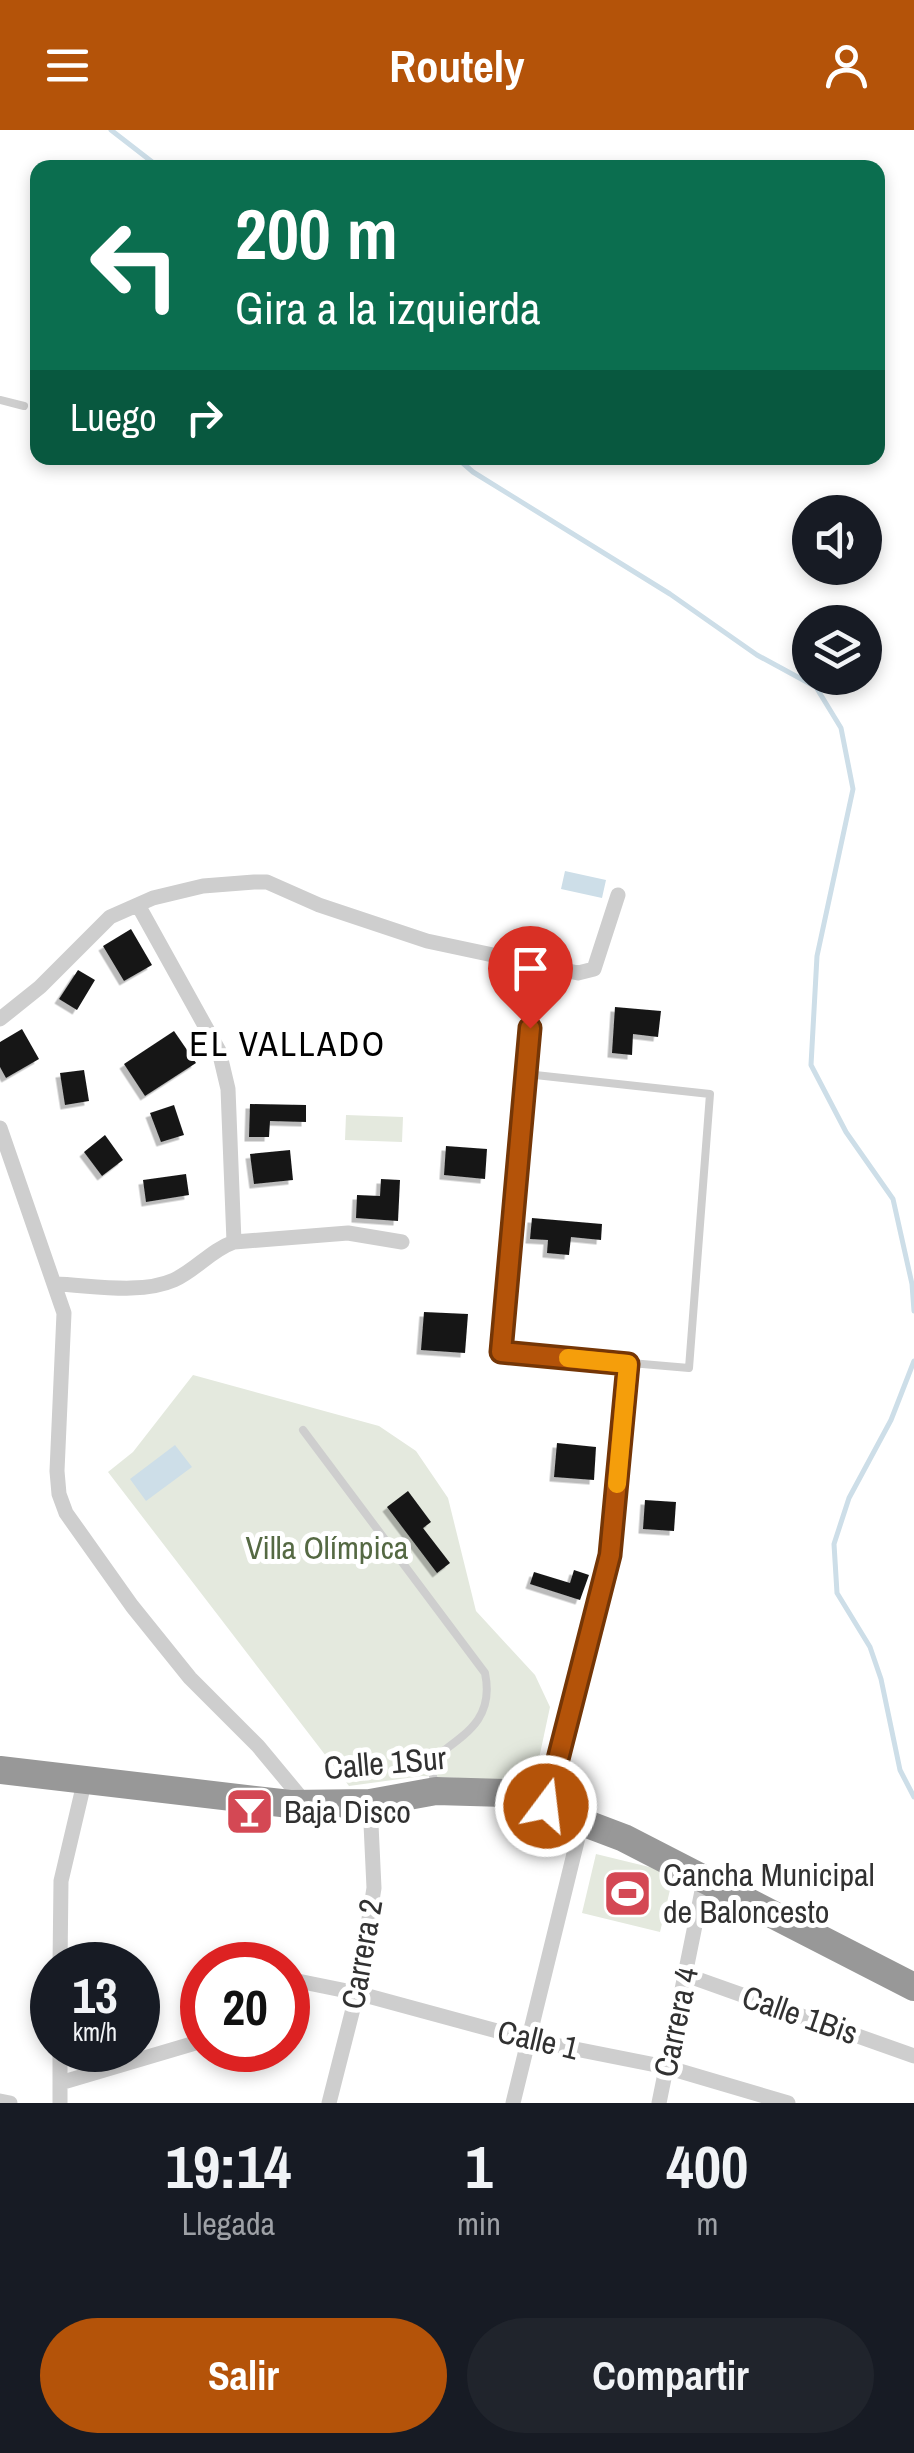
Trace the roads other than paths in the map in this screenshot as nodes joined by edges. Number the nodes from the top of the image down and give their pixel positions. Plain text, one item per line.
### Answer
1 (0, 400) edge
2 (24, 406) dead end
3 (618, 895) dead end
4 (138, 905) junction
5 (0, 1018) edge
6 (530, 1028) dead end
7 (526, 1074) junction
8 (0, 1128) edge
9 (234, 1242) junction
10 (402, 1242) dead end
11 (55, 1284) junction
12 (628, 1364) junction
13 (303, 1430) dead end
14 (0, 1770) edge
15 (84, 1778) junction
16 (436, 1791) junction
17 (370, 1803) junction
18 (307, 1805) junction
19 (546, 1806) junction
20 (582, 1821) junction
21 (704, 1881) junction
22 (60, 1942) edge
23 (686, 1975) junction
24 (310, 1983) edge
25 (914, 1987) edge
26 (358, 1993) junction
27 (530, 2040) junction
28 (180, 2047) edge
29 (914, 2056) edge
30 (666, 2067) junction
31 (60, 2072) edge
32 (60, 2082) junction
33 (0, 2101) edge
34 (10, 2103) edge
35 (60, 2103) edge
36 (329, 2103) edge
37 (514, 2103) edge
38 (660, 2103) edge
39 (788, 2103) edge

1 - 2 lane
3 - 4 street
4 - 5 street
4 - 9 street
6 - 7 lane
7 - 12 lane
7 - 12 lane
8 - 11 street
9 - 10 street
9 - 11 street
11 - 18 street
12 - 19 lane
13 - 16 lane
14 - 15 highway, Calle 1Sur
15 - 18 highway, Calle 1Sur
15 - 22 street
16 - 17 highway, Calle 1Sur
16 - 19 highway, Calle 1Sur
17 - 18 highway, Calle 1Sur
17 - 26 street, Carrera 2
19 - 20 highway, Calle 1Sur
20 - 21 highway, Calle 1Sur
20 - 27 street
21 - 23 street, Carrera 4
21 - 25 highway, Calle 1Sur
23 - 29 street, Calle 1Bis
23 - 30 street, Carrera 4
24 - 26 street, Calle 1
26 - 27 street, Calle 1
26 - 36 street, Carrera 2
27 - 30 street, Calle 1
27 - 37 street
28 - 32 street
30 - 38 street, Carrera 4
30 - 39 street, Calle 1
31 - 32 street
32 - 35 street
33 - 34 street

